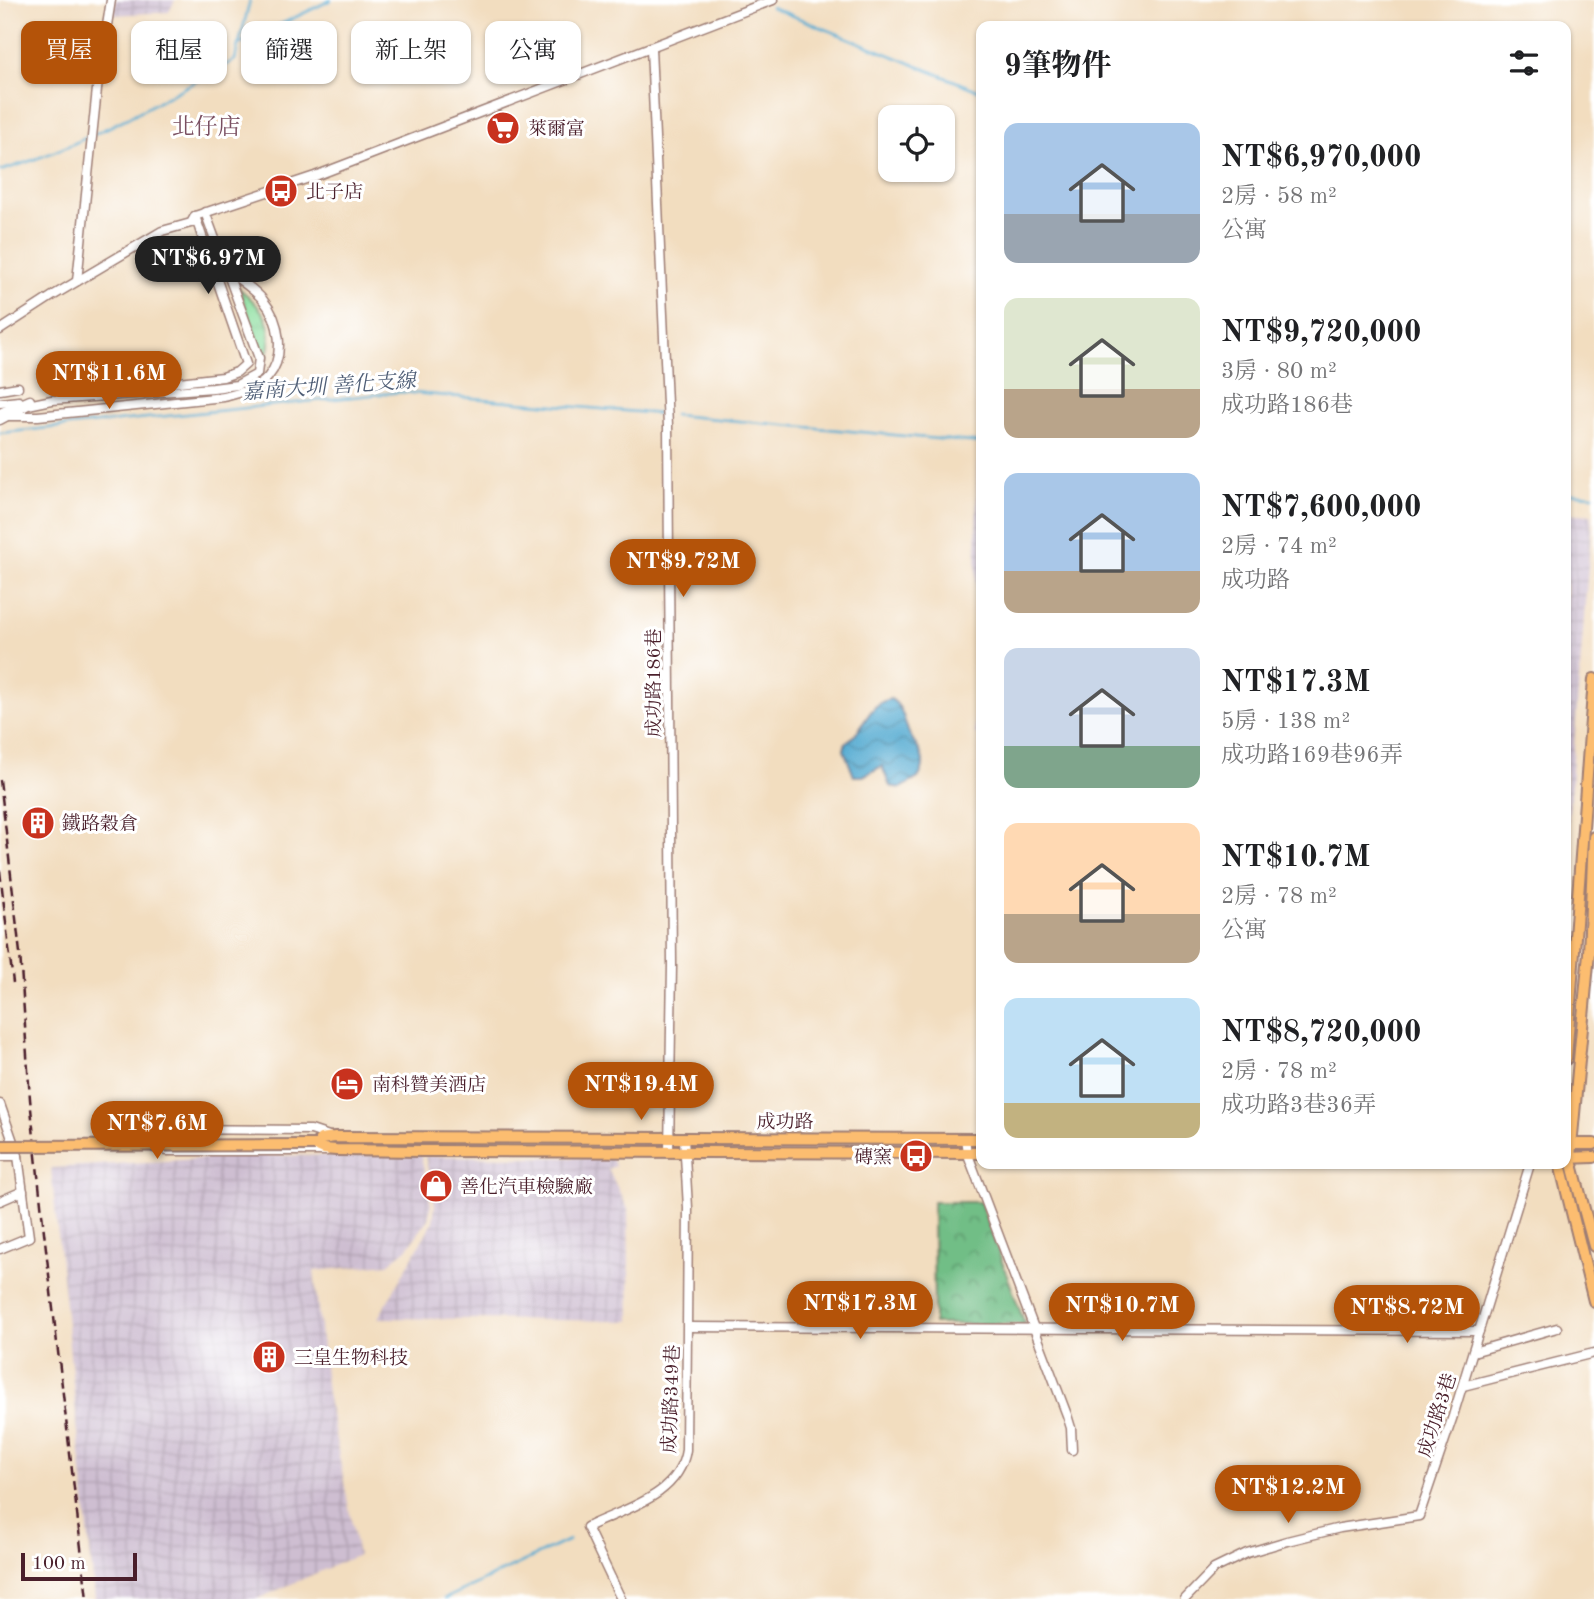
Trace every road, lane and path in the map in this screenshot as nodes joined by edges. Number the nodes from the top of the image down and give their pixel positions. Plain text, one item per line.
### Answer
1 (111, 0) edge
2 (773, 0) edge
3 (651, 48) junction
4 (205, 212) junction
5 (195, 216) junction
6 (225, 268) junction
7 (77, 281) junction
8 (0, 330) edge
9 (18, 387) dead end
10 (0, 390) edge
11 (39, 398) junction
12 (0, 403) edge
13 (0, 416) edge
14 (1594, 679) edge
15 (1594, 837) edge
16 (1571, 991) edge
17 (0, 1104) edge
18 (1571, 1117) edge
19 (2, 1118) edge
20 (335, 1138) junction
21 (669, 1138) junction
22 (684, 1138) junction
23 (965, 1139) junction
24 (976, 1139) edge
25 (1571, 1144) edge
26 (1594, 1144) edge
27 (315, 1145) junction
28 (0, 1146) edge
29 (336, 1150) junction
30 (669, 1152) junction
31 (684, 1152) junction
32 (967, 1152) junction
33 (976, 1153) edge
34 (0, 1156) edge
35 (18, 1157) junction
36 (1594, 1157) edge
37 (1571, 1159) edge
38 (1528, 1169) edge
39 (1567, 1169) edge
40 (1568, 1169) edge
41 (23, 1191) junction
42 (0, 1201) edge
43 (1594, 1246) edge
44 (0, 1250) edge
45 (1594, 1301) edge
46 (688, 1327) junction
47 (1032, 1327) junction
48 (1557, 1328) dead end
49 (1479, 1331) junction
50 (1473, 1352) junction
51 (1594, 1353) edge
52 (1462, 1386) junction
53 (1072, 1450) dead end
54 (621, 1599) edge
55 (1185, 1599) edge

1 - 7 street
2 - 3 street
3 - 4 street
3 - 21 street, 成功路186巷
4 - 5 street
4 - 6 street
5 - 7 street
5 - 11 street
6 - 13 street
6 - 13 street
7 - 8 street
9 - 10 street
11 - 12 street
11 - 13 street
14 - 16 main road
15 - 18 main road
17 - 19 street
19 - 35 street
20 - 21 main road, 成功路
20 - 27 main road, 成功路
20 - 29 street, 成功路
21 - 22 main road, 成功路
21 - 30 street, 成功路186巷
22 - 23 main road, 成功路
22 - 31 street, 成功路349巷
23 - 24 main road, 成功路
23 - 32 street
25 - 26 main road
27 - 28 main road, bridge
27 - 29 main road, 成功路
29 - 30 main road, 成功路
30 - 31 main road, 成功路
31 - 32 main road, 成功路
31 - 46 street, 成功路349巷
32 - 33 main road, 成功路
32 - 47 street
34 - 35 street
35 - 41 street
36 - 37 main road
38 - 49 street, 成功路3巷
39 - 45 main road
40 - 43 main road
41 - 42 street
41 - 44 street
46 - 47 street
46 - 54 street, 成功路349巷
47 - 49 street
47 - 53 street
48 - 50 street
49 - 50 street, 成功路3巷
50 - 52 street, 成功路3巷
51 - 52 street
52 - 55 street, 成功路3巷

